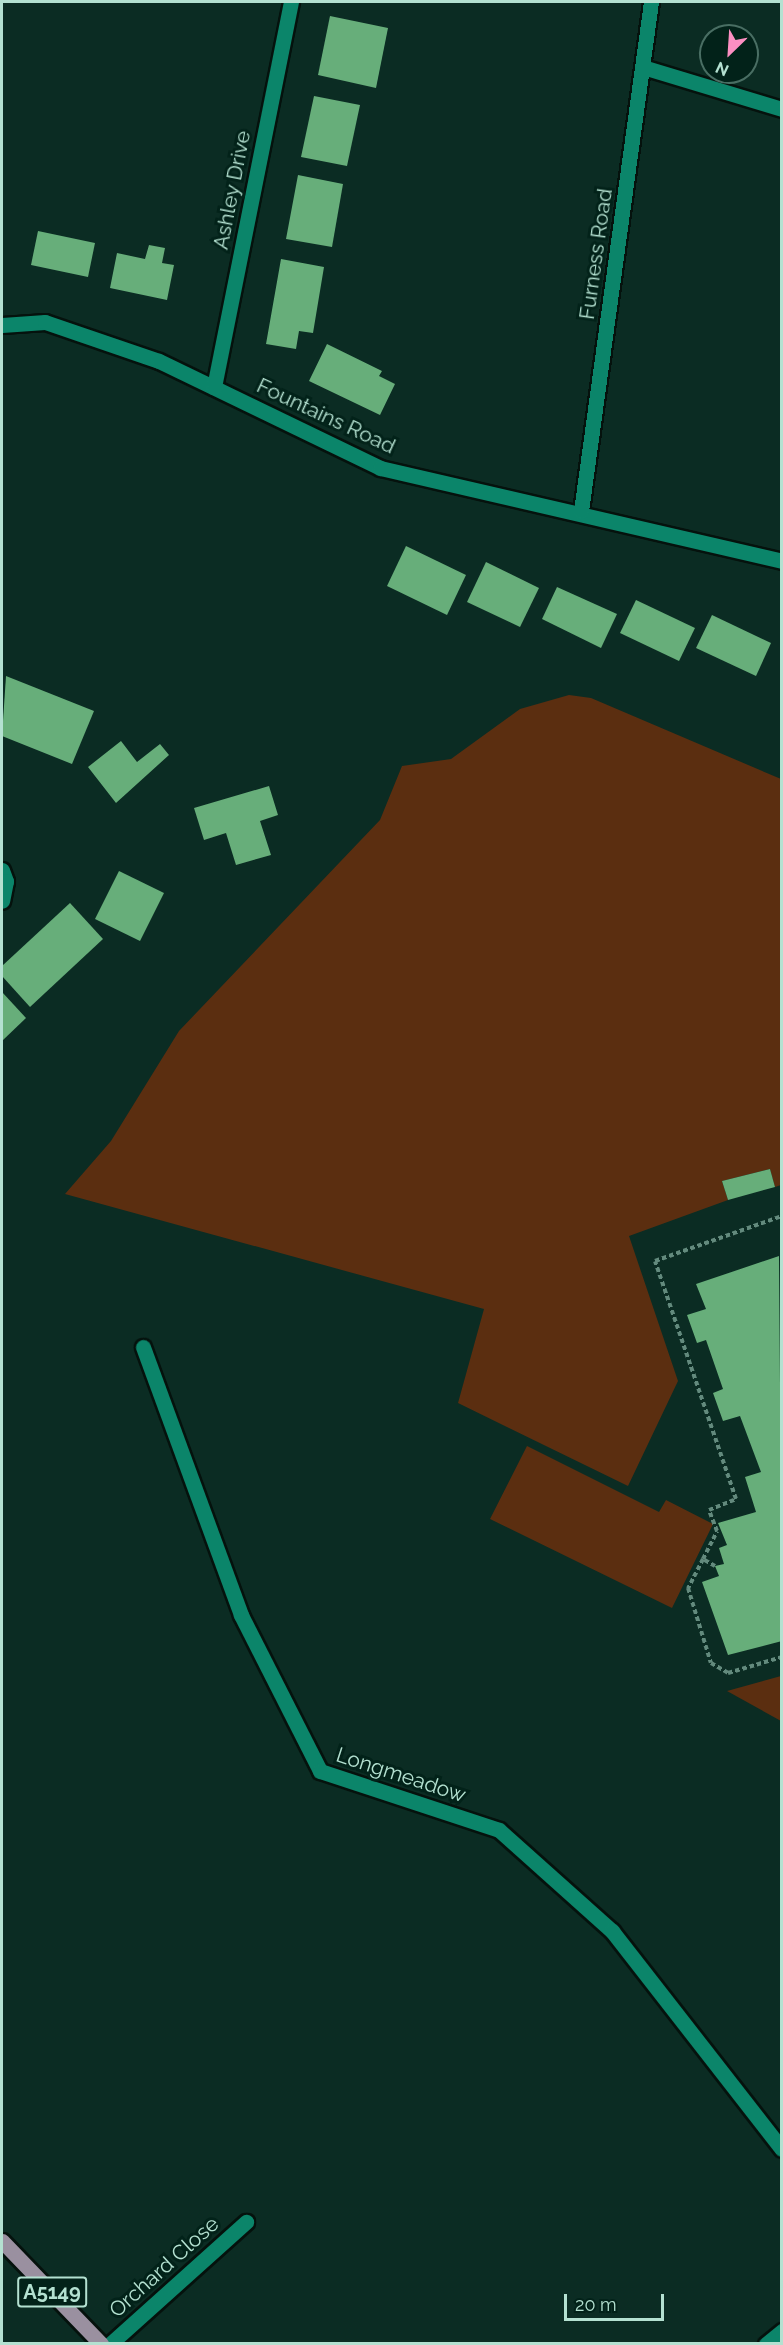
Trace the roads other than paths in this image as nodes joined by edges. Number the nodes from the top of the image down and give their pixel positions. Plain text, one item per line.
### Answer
1 (291, 2) edge
2 (651, 2) edge
3 (643, 67) junction
4 (782, 109) edge
5 (2, 325) edge
6 (214, 387) junction
7 (581, 511) junction
8 (782, 561) edge
9 (2, 870) edge
10 (2, 901) edge
11 (143, 1347) dead end
12 (782, 2149) edge
13 (246, 2222) dead end
14 (2, 2241) edge
15 (782, 2331) edge
16 (101, 2343) edge
17 (110, 2343) edge
18 (766, 2343) edge

1 - 6 street, Ashley Drive
2 - 3 street, Furness Road
3 - 4 street
3 - 7 street, Furness Road
5 - 6 street, Fountains Road
6 - 7 street, Fountains Road
7 - 8 street, Fountains Road
9 - 10 street
11 - 12 street, Longmeadow
13 - 17 street, Orchard Close
14 - 16 main road, A5149
15 - 18 street

